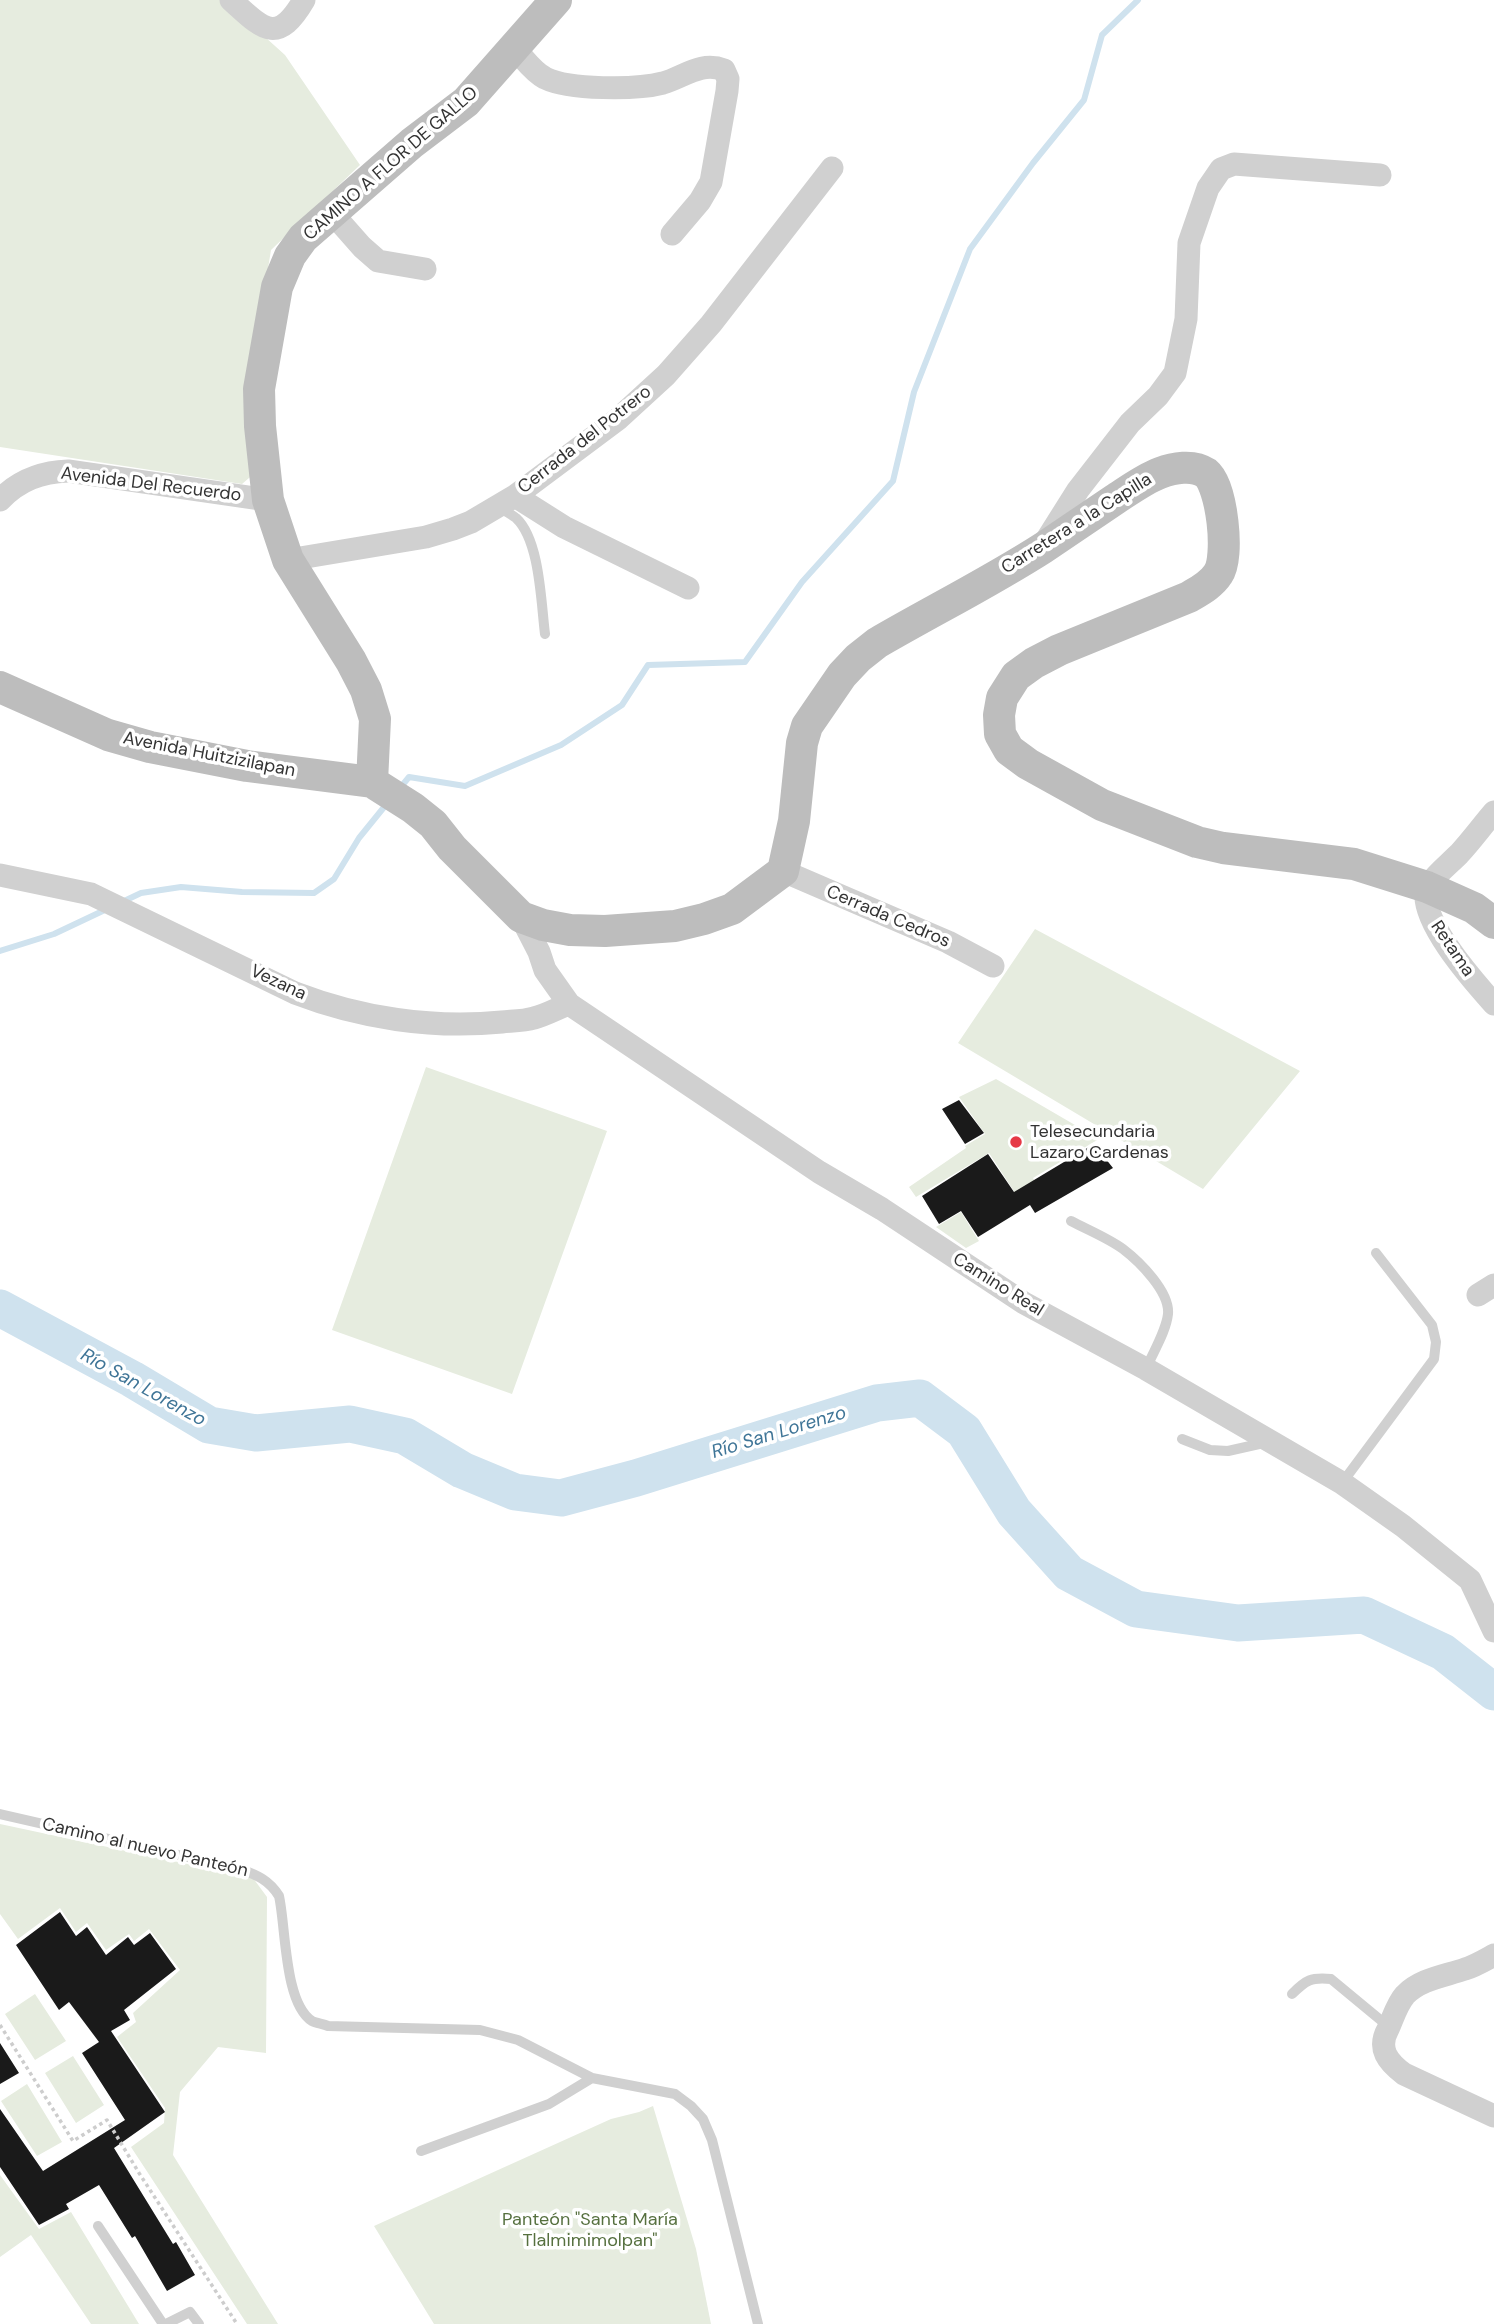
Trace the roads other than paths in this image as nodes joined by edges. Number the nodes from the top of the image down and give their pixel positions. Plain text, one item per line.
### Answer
1 (231, 0) edge
2 (304, 0) edge
3 (556, 0) edge
4 (514, 48) junction
5 (832, 168) dead end
6 (1380, 175) dead end
7 (332, 212) junction
8 (672, 234) dead end
9 (425, 269) dead end
10 (0, 500) edge
11 (268, 500) junction
12 (506, 501) junction
13 (1040, 549) junction
14 (288, 560) junction
15 (688, 588) dead end
16 (545, 634) dead end
17 (0, 687) edge
18 (378, 786) junction
19 (1494, 813) edge
20 (783, 871) junction
21 (0, 875) edge
22 (1427, 887) junction
23 (521, 917) junction
24 (1494, 923) edge
25 (993, 966) dead end
26 (569, 1004) junction
27 (1494, 1004) edge
28 (1071, 1221) dead end
29 (1376, 1253) dead end
30 (1146, 1369) junction
31 (1182, 1439) dead end
32 (1270, 1442) junction
33 (1342, 1483) junction
34 (1469, 1580) junction
35 (1494, 1592) edge
36 (1494, 1631) edge
37 (0, 1814) edge
38 (1494, 1955) edge
39 (1292, 1994) dead end
40 (1389, 2027) junction
41 (592, 2078) junction
42 (1494, 2116) edge
43 (421, 2151) dead end
44 (98, 2226) dead end
45 (165, 2324) edge
46 (199, 2324) edge
47 (758, 2324) edge

1 - 2 street
3 - 4 street, CAMINO A FLOR DE GALLO
4 - 7 street, CAMINO A FLOR DE GALLO
4 - 8 street
5 - 12 street, Cerrada del Potrero
6 - 13 street
7 - 9 street
7 - 11 street, CAMINO A FLOR DE GALLO
10 - 11 street, Avenida Del Recuerdo
11 - 14 street, CAMINO A FLOR DE GALLO
12 - 14 street, Cerrada del Potrero
12 - 15 street
12 - 16 lane
13 - 20 street, Carretera a la Capilla
13 - 22 street, Carretera a la Capilla
14 - 18 street, CAMINO A FLOR DE GALLO
17 - 18 street, Avenida Huitzizilapan
18 - 23 street
19 - 22 street
20 - 23 street
20 - 25 street, Cerrada Cedros
21 - 26 street, Vezana
22 - 24 street, Carretera a la Capilla
22 - 27 street, Retama
23 - 26 street, Camino Real
26 - 30 street, Camino Real
28 - 30 lane
29 - 33 lane
30 - 32 street, Camino Real
31 - 32 lane
32 - 33 street, Camino Real
33 - 34 street, Camino Real
34 - 35 street
34 - 36 street, Camino Real
37 - 41 lane, Camino al nuevo Panteón
38 - 40 street
39 - 40 lane
40 - 42 street
41 - 43 lane
41 - 47 lane, Camino al nuevo Panteón
44 - 45 lane
45 - 46 lane

